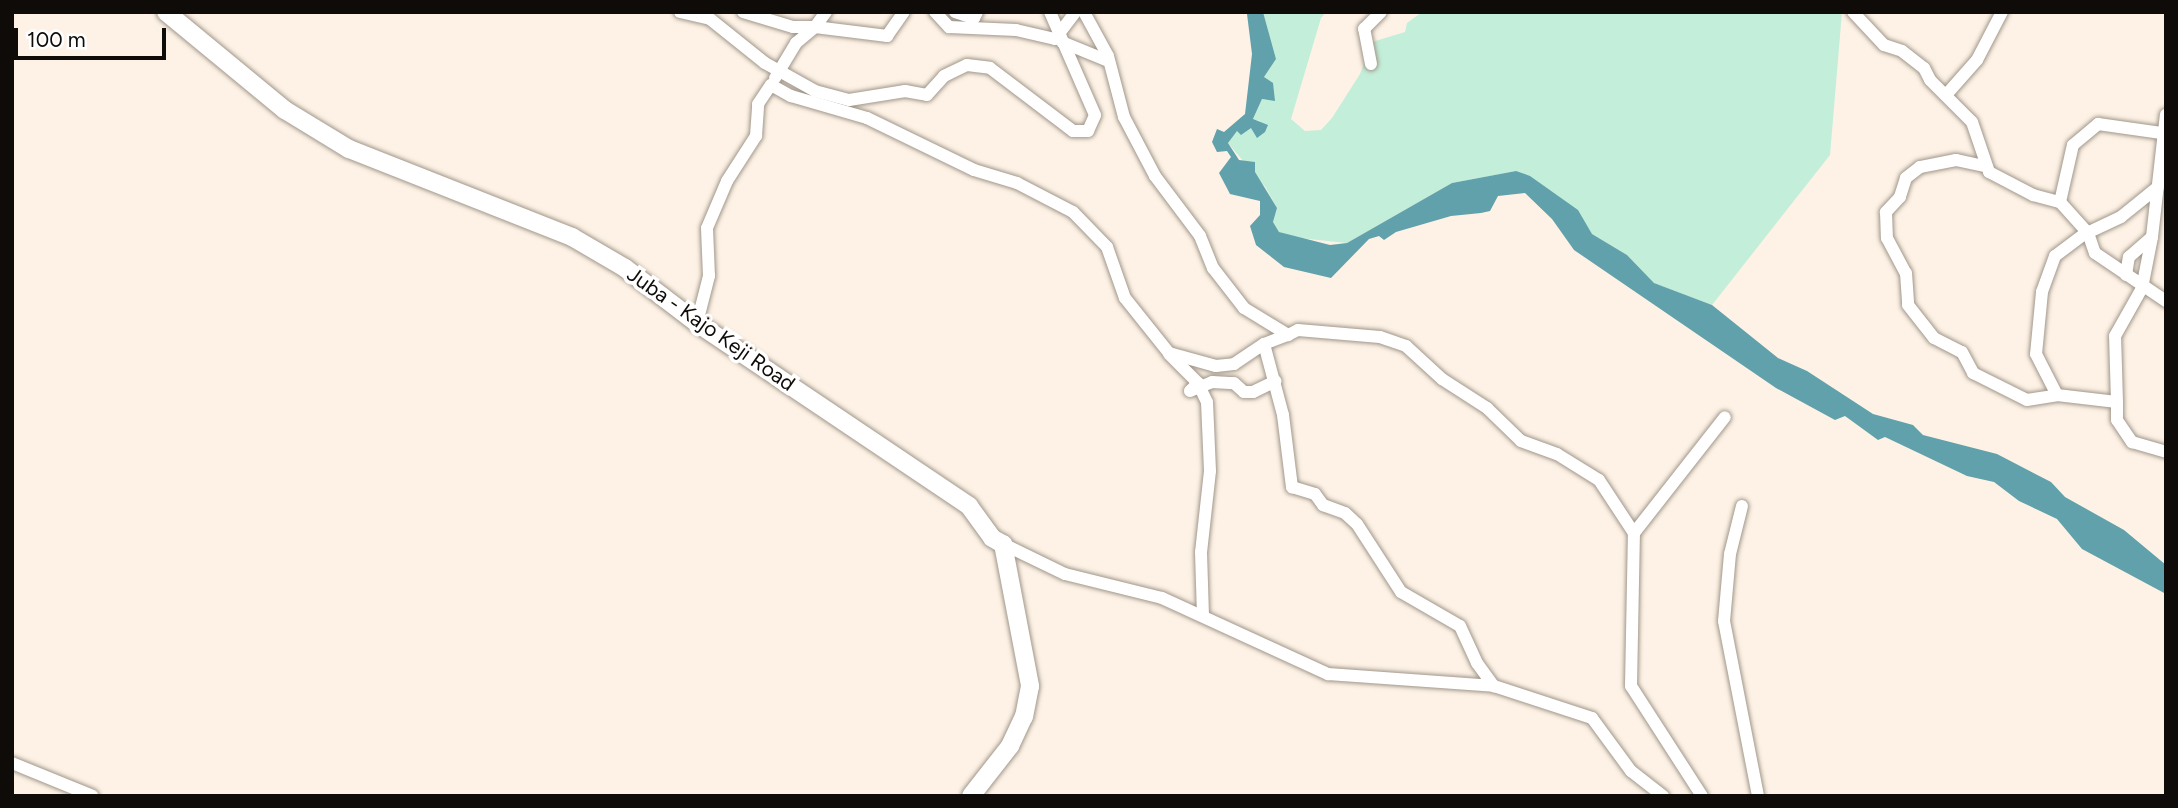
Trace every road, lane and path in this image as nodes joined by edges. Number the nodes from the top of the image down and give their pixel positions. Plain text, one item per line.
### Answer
1 (166, 12) edge
2 (680, 12) edge
3 (743, 12) edge
4 (826, 12) edge
5 (904, 12) edge
6 (935, 12) edge
7 (955, 12) edge
8 (977, 12) edge
9 (1050, 12) edge
10 (1075, 12) edge
11 (1084, 12) edge
12 (1381, 12) edge
13 (1853, 12) edge
14 (2002, 12) edge
15 (815, 27) junction
16 (1055, 39) junction
17 (1108, 61) junction
18 (1371, 64) dead end
19 (771, 85) junction
20 (1946, 95) junction
21 (2166, 115) edge
22 (2161, 133) junction
23 (1984, 166) junction
24 (2158, 187) junction
25 (2060, 202) junction
26 (2088, 233) junction
27 (2152, 237) junction
28 (2126, 275) junction
29 (2142, 288) junction
30 (2166, 301) edge
31 (697, 323) junction
32 (1288, 335) junction
33 (1264, 344) junction
34 (1169, 353) junction
35 (1276, 381) junction
36 (1198, 383) junction
37 (2057, 395) junction
38 (2117, 402) junction
39 (1725, 417) dead end
40 (2166, 452) edge
41 (1742, 506) dead end
42 (1634, 533) junction
43 (1003, 544) junction
44 (1203, 616) junction
45 (1494, 686) junction
46 (12, 763) edge
47 (1631, 771) junction
48 (93, 796) edge
49 (971, 796) edge
50 (1649, 796) edge
51 (1663, 796) edge
52 (1702, 796) edge
53 (1758, 796) edge

1 - 31 main road, Juba - Kajo Keji Road
2 - 9 street
3 - 15 street
4 - 15 street
5 - 15 street
6 - 16 street
7 - 8 street
10 - 16 street
11 - 17 street
12 - 18 street
13 - 20 street
14 - 20 street
15 - 19 street
16 - 17 street
17 - 32 street
19 - 31 street
19 - 34 street
20 - 23 street
21 - 22 street
22 - 24 street
22 - 25 street
23 - 25 street
23 - 37 street
24 - 26 street
24 - 27 street
25 - 26 street
26 - 28 street
26 - 37 street
27 - 28 street
27 - 29 street
28 - 29 street
29 - 30 street
29 - 38 street
31 - 43 main road, Juba - Kajo Keji Road
32 - 33 street
32 - 42 street
33 - 34 street
33 - 35 street
34 - 36 street
35 - 36 street
35 - 45 street
36 - 44 street
37 - 38 street
38 - 40 street
39 - 42 street
41 - 53 street
42 - 52 street
43 - 44 street
43 - 49 main road
44 - 45 street
45 - 47 street
46 - 48 street
47 - 50 street
47 - 51 street

